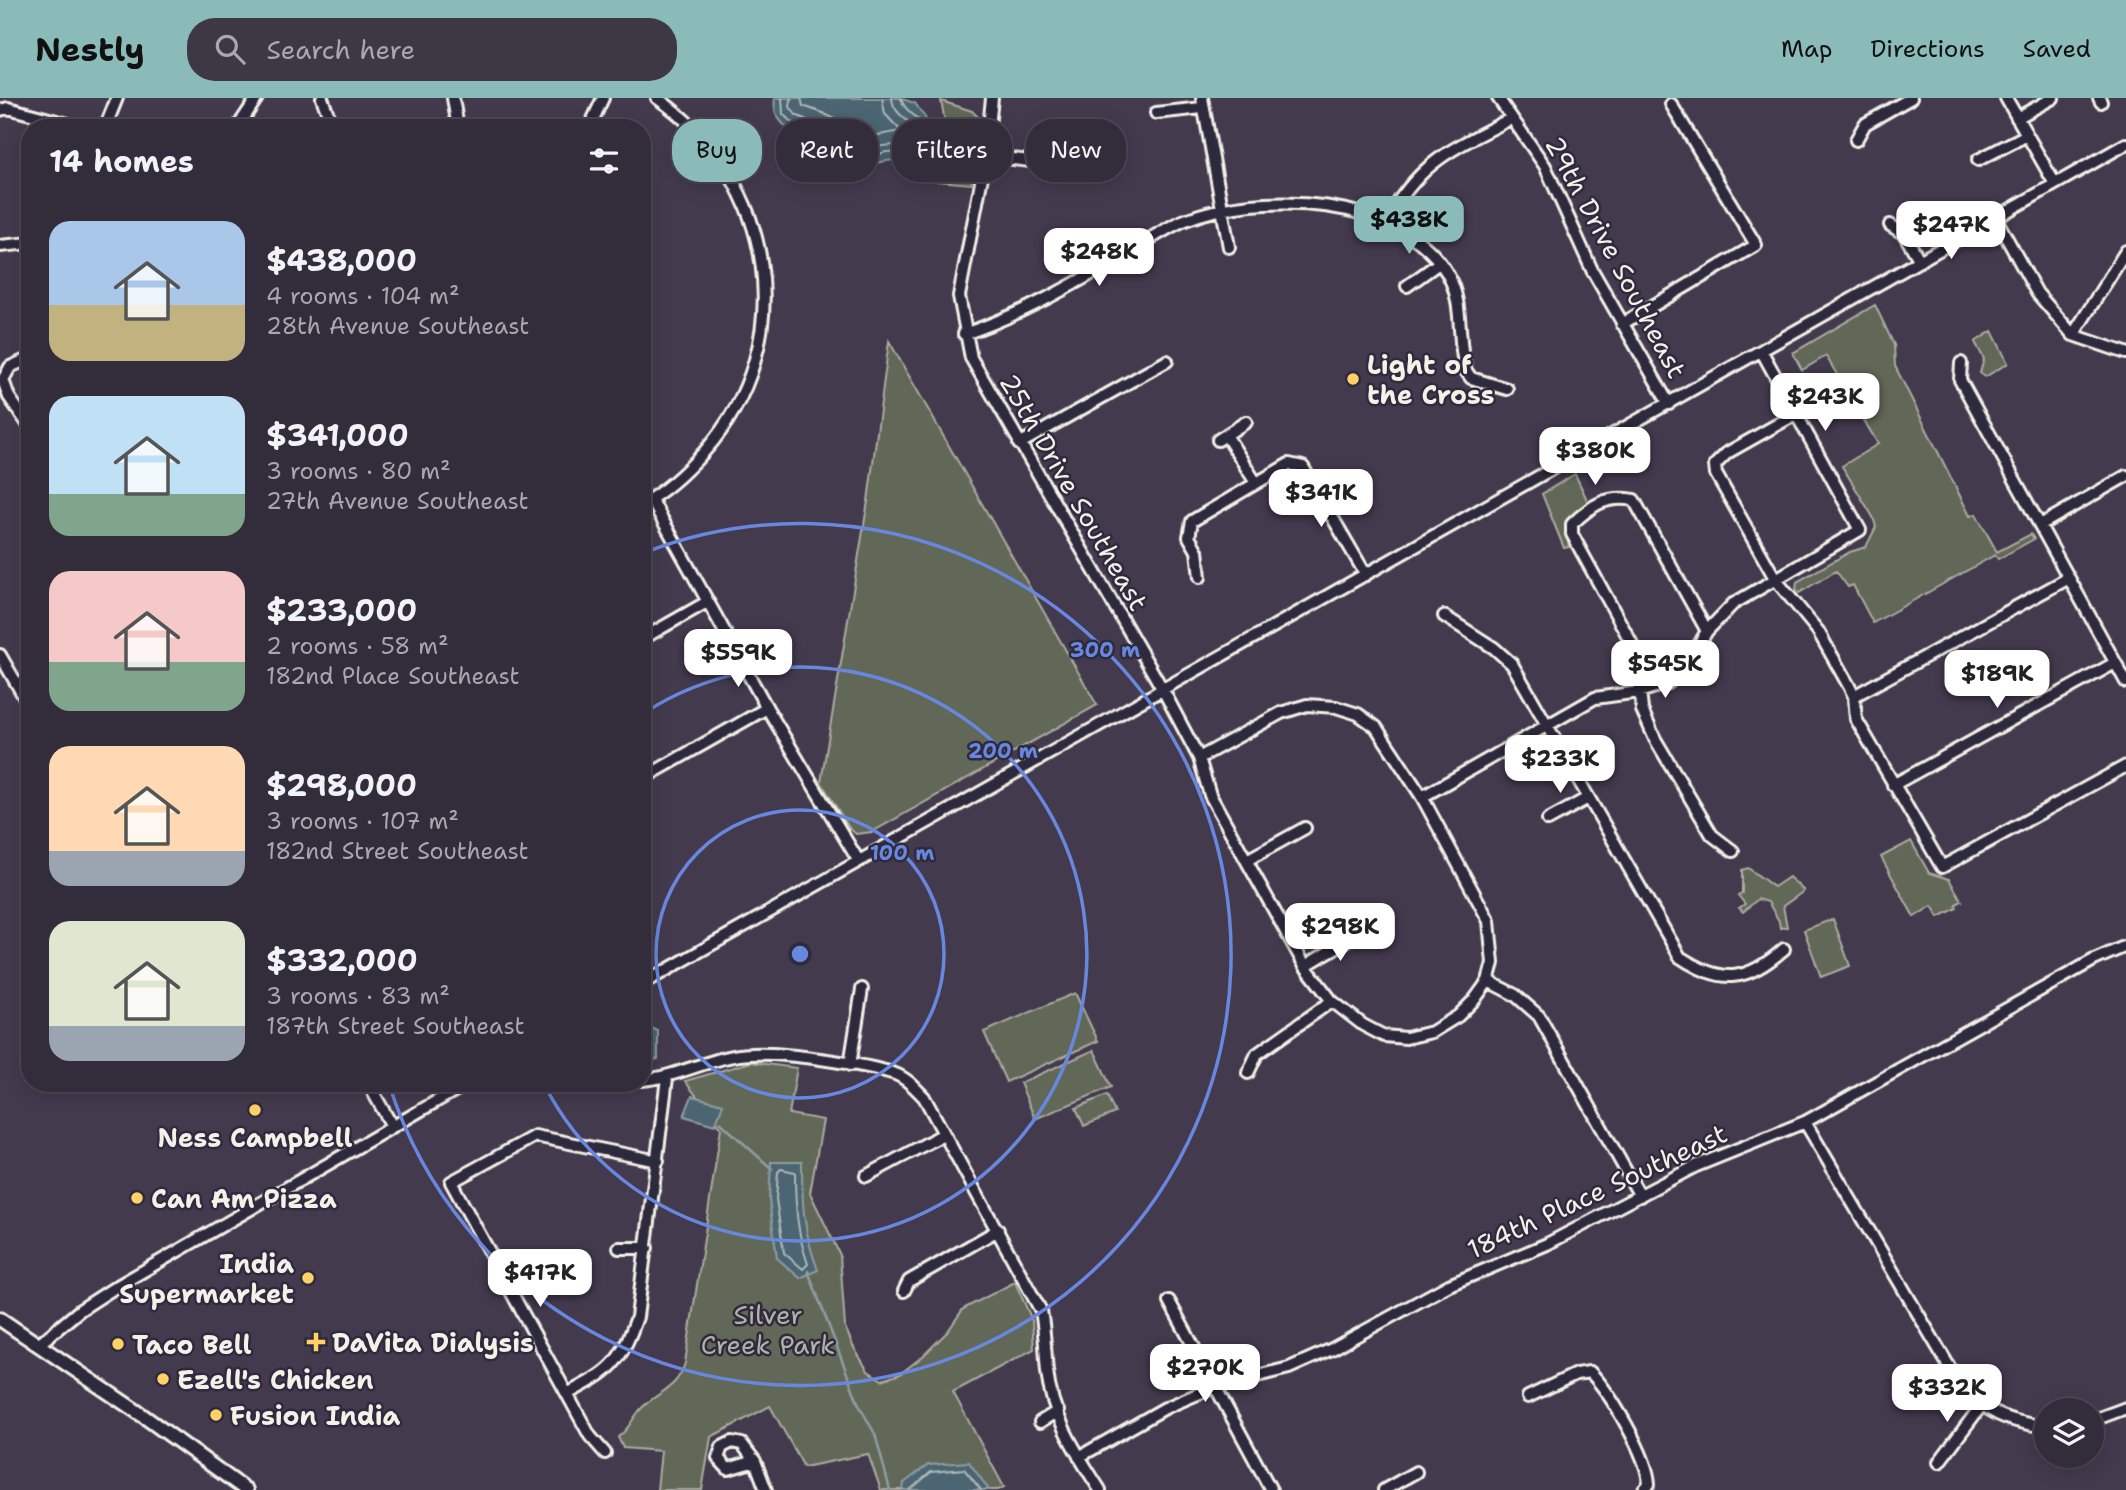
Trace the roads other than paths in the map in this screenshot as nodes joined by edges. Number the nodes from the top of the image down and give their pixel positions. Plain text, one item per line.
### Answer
1 (117, 98) edge
2 (257, 98) edge
3 (322, 98) edge
4 (453, 98) edge
5 (603, 98) edge
6 (657, 98) edge
7 (992, 98) edge
8 (1498, 98) edge
9 (1911, 98) edge
10 (2006, 98) edge
11 (2053, 98) edge
12 (1202, 103) edge
13 (1671, 104) dead end
14 (0, 110) edge
15 (1156, 113) dead end
16 (1512, 118) junction
17 (2017, 118) junction
18 (49, 119) edge
19 (109, 119) edge
20 (243, 119) edge
21 (330, 119) edge
22 (456, 119) edge
23 (593, 119) edge
24 (990, 119) edge
25 (2027, 135) junction
26 (1856, 140) dead end
27 (2126, 144) edge
28 (1978, 160) dead end
29 (981, 182) edge
30 (2055, 184) junction
31 (1222, 207) junction
32 (1995, 217) junction
33 (1387, 221) junction
34 (1890, 225) dead end
35 (21, 244) edge
36 (0, 246) edge
37 (1229, 247) dead end
38 (2126, 251) edge
39 (1920, 261) junction
40 (1439, 262) junction
41 (1407, 286) dead end
42 (1622, 324) junction
43 (964, 334) junction
44 (2073, 335) junction
45 (1762, 352) junction
46 (2126, 354) edge
47 (1167, 361) dead end
48 (21, 362) edge
49 (1961, 363) dead end
50 (1507, 389) dead end
51 (1669, 404) junction
52 (1796, 414) junction
53 (21, 415) edge
54 (1246, 422) dead end
55 (1019, 444) junction
56 (2126, 476) edge
57 (1256, 483) junction
58 (651, 498) edge
59 (651, 509) edge
60 (2042, 524) junction
61 (1366, 575) junction
62 (1200, 577) dead end
63 (2067, 579) junction
64 (1776, 580) junction
65 (707, 602) junction
66 (1444, 616) dead end
67 (1707, 631) junction
68 (651, 634) edge
69 (0, 655) edge
70 (2115, 663) junction
71 (2126, 682) edge
72 (1163, 690) junction
73 (21, 691) edge
74 (1639, 692) junction
75 (1854, 695) junction
76 (767, 708) junction
77 (1548, 726) junction
78 (1199, 758) junction
79 (2126, 766) edge
80 (651, 774) edge
81 (1893, 785) junction
82 (1422, 797) junction
83 (1588, 798) junction
84 (1548, 820) dead end
85 (1305, 828) dead end
86 (1733, 851) dead end
87 (858, 860) junction
88 (1247, 860) junction
89 (1360, 933) dead end
90 (2126, 946) edge
91 (1784, 949) dead end
92 (1305, 966) junction
93 (651, 979) edge
94 (1488, 981) junction
95 (862, 989) dead end
96 (1332, 1002) junction
97 (850, 1065) junction
98 (1248, 1073) dead end
99 (667, 1078) junction
100 (651, 1079) edge
101 (373, 1092) edge
102 (446, 1092) edge
103 (1805, 1122) junction
104 (392, 1126) junction
105 (944, 1134) junction
106 (658, 1161) junction
107 (866, 1177) dead end
108 (1640, 1196) junction
109 (998, 1230) junction
110 (619, 1248) dead end
111 (648, 1248) junction
112 (904, 1291) dead end
113 (1169, 1301) dead end
114 (0, 1319) edge
115 (38, 1345) junction
116 (1213, 1387) junction
117 (569, 1393) junction
118 (1528, 1398) dead end
119 (1981, 1406) junction
120 (2126, 1408) edge
121 (1058, 1411) junction
122 (2104, 1416) edge
123 (1040, 1422) dead end
124 (2034, 1425) edge
125 (605, 1453) dead end
126 (1079, 1457) junction
127 (755, 1461) dead end
128 (1939, 1462) dead end
129 (1416, 1472) dead end
130 (759, 1484) edge
131 (246, 1490) edge
132 (766, 1490) edge
133 (1101, 1490) edge
134 (1271, 1490) edge
135 (1384, 1490) edge
136 (1644, 1490) edge

1 - 19 street
2 - 20 street
3 - 21 street
4 - 22 street
5 - 23 street
6 - 58 street
7 - 24 street, 25th Drive Southeast
8 - 16 street, 29th Drive Southeast
9 - 26 street
10 - 17 street
11 - 17 street
12 - 15 street
12 - 31 street
13 - 42 street
14 - 18 street
16 - 33 street
16 - 42 street, 29th Drive Southeast
17 - 25 street
25 - 28 street
25 - 30 street
27 - 30 street
29 - 43 street, 25th Drive Southeast
30 - 32 street
31 - 33 street
31 - 37 street
31 - 43 street
32 - 39 street
32 - 44 street
33 - 40 street
34 - 39 street
35 - 36 street
38 - 44 street
39 - 45 street
40 - 41 street
40 - 50 street
42 - 51 street, 29th Drive Southeast
43 - 55 street, 25th Drive Southeast
44 - 46 street
45 - 51 street
45 - 52 street
47 - 55 street
48 - 53 street
49 - 60 street
51 - 61 street
52 - 64 street
52 - 64 street
54 - 57 street
55 - 72 street, 25th Drive Southeast
56 - 60 street
57 - 61 street
57 - 62 street
59 - 65 street
60 - 63 street
61 - 72 street
63 - 70 street
63 - 75 street
64 - 67 street
64 - 75 street
65 - 68 street
65 - 76 street
66 - 77 street
67 - 74 street
67 - 74 street
69 - 73 street
70 - 71 street
70 - 81 street
72 - 78 street, 25th Drive Southeast
72 - 87 street
74 - 77 street
74 - 86 street
75 - 81 street
76 - 80 street
76 - 87 street
77 - 82 street
77 - 83 street
78 - 82 street
78 - 88 street, 25th Drive Southeast
79 - 81 street
82 - 94 street
83 - 84 street
83 - 91 street
85 - 88 street
87 - 93 street
88 - 92 street, 25th Drive Southeast
89 - 92 street
90 - 103 street, 184th Place Southeast
92 - 96 street, 25th Drive Southeast
94 - 96 street, 25th Drive Southeast
94 - 108 street
95 - 97 street
96 - 98 street
97 - 99 street
97 - 105 street
99 - 100 street
99 - 106 street
101 - 104 street
102 - 104 street
103 - 108 street, 184th Place Southeast
103 - 119 street
104 - 115 street
105 - 107 street
105 - 109 street
106 - 111 street
106 - 117 street
108 - 116 street, 184th Place Southeast
109 - 112 street
109 - 121 street
110 - 111 street
111 - 117 street
113 - 116 street
114 - 115 main road
115 - 131 main road
116 - 126 street, 184th Place Southeast
116 - 134 street
117 - 125 street
118 - 136 street
119 - 124 street
119 - 128 street
120 - 122 street
121 - 123 street
121 - 126 street
126 - 133 street
127 - 130 street
129 - 135 street
130 - 132 street

